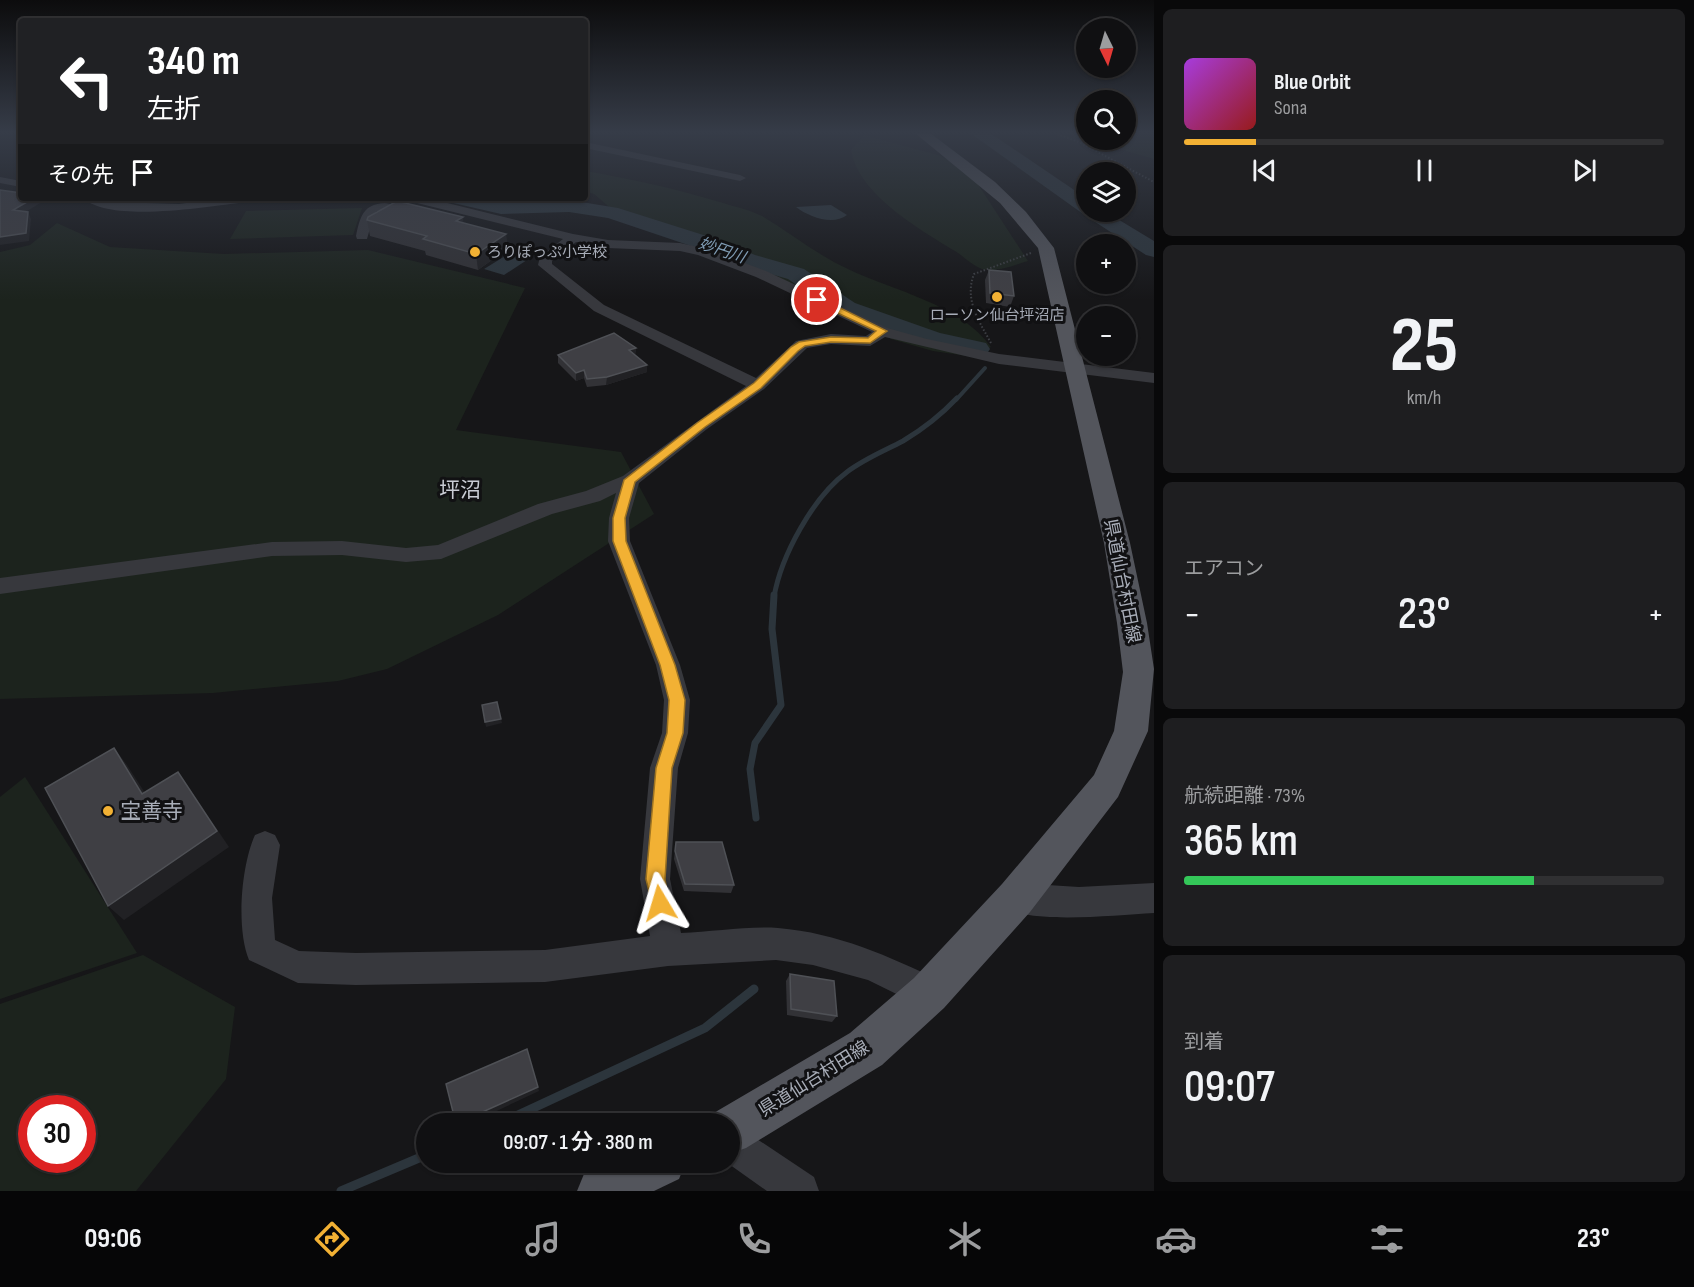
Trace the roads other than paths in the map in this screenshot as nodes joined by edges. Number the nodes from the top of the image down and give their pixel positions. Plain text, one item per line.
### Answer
1 (991, 189) edge
2 (98, 201) edge
3 (228, 201) edge
4 (426, 201) edge
5 (507, 220) junction
6 (362, 236) dead end
7 (573, 238) junction
8 (882, 331) junction
9 (1074, 370) junction
10 (1154, 378) edge
11 (758, 385) junction
12 (630, 480) junction
13 (0, 586) edge
14 (265, 845) dead end
15 (1016, 898) junction
16 (1154, 898) edge
17 (668, 950) junction
18 (929, 993) junction
19 (740, 1124) edge
20 (740, 1149) edge
21 (639, 1173) edge
22 (601, 1191) edge
23 (801, 1191) edge

1 - 9 main road, 県道仙台村田線
2 - 3 street
4 - 5 street
5 - 6 street
5 - 7 street
7 - 8 street
7 - 11 street
8 - 9 street
8 - 11 street
9 - 10 street
9 - 15 main road, 県道仙台村田線
11 - 12 street
12 - 13 street
12 - 17 street
14 - 17 street
15 - 16 street
15 - 18 main road, 県道仙台村田線
17 - 18 street
18 - 19 main road, 県道仙台村田線
20 - 23 street
21 - 22 main road

